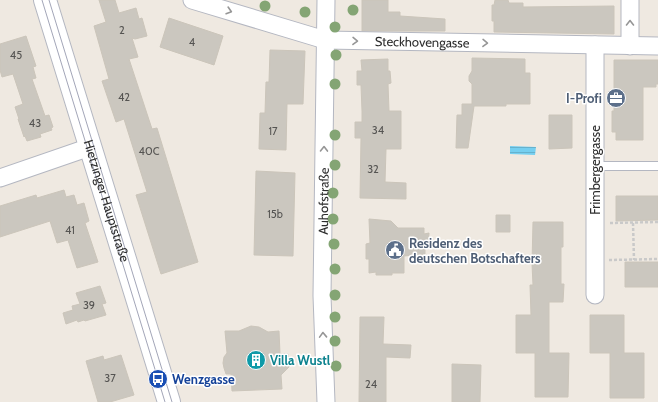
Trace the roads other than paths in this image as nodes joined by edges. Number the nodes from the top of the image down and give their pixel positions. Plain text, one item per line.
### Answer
1 (45, 0) edge
2 (192, 0) edge
3 (326, 0) edge
4 (630, 0) edge
5 (326, 40) junction
6 (595, 45) junction
7 (630, 46) junction
8 (658, 46) edge
9 (90, 147) junction
10 (595, 166) junction
11 (658, 166) edge
12 (0, 178) edge
13 (595, 294) dead end
14 (169, 402) edge
15 (326, 402) edge

1 - 9 main road, Hietzinger Hauptstraße
2 -> 5 street, Steckhovengasse
3 - 5 street, Auhofstraße
7 -> 4 street
5 -> 6 street, Steckhovengasse
15 -> 5 street, Auhofstraße
6 - 7 street, Steckhovengasse
6 - 10 street, Frimbergergasse
7 - 8 street, Steckhovengasse
9 - 12 street
9 - 14 main road, Hietzinger Hauptstraße
10 - 11 lane
10 - 13 street, Frimbergergasse

